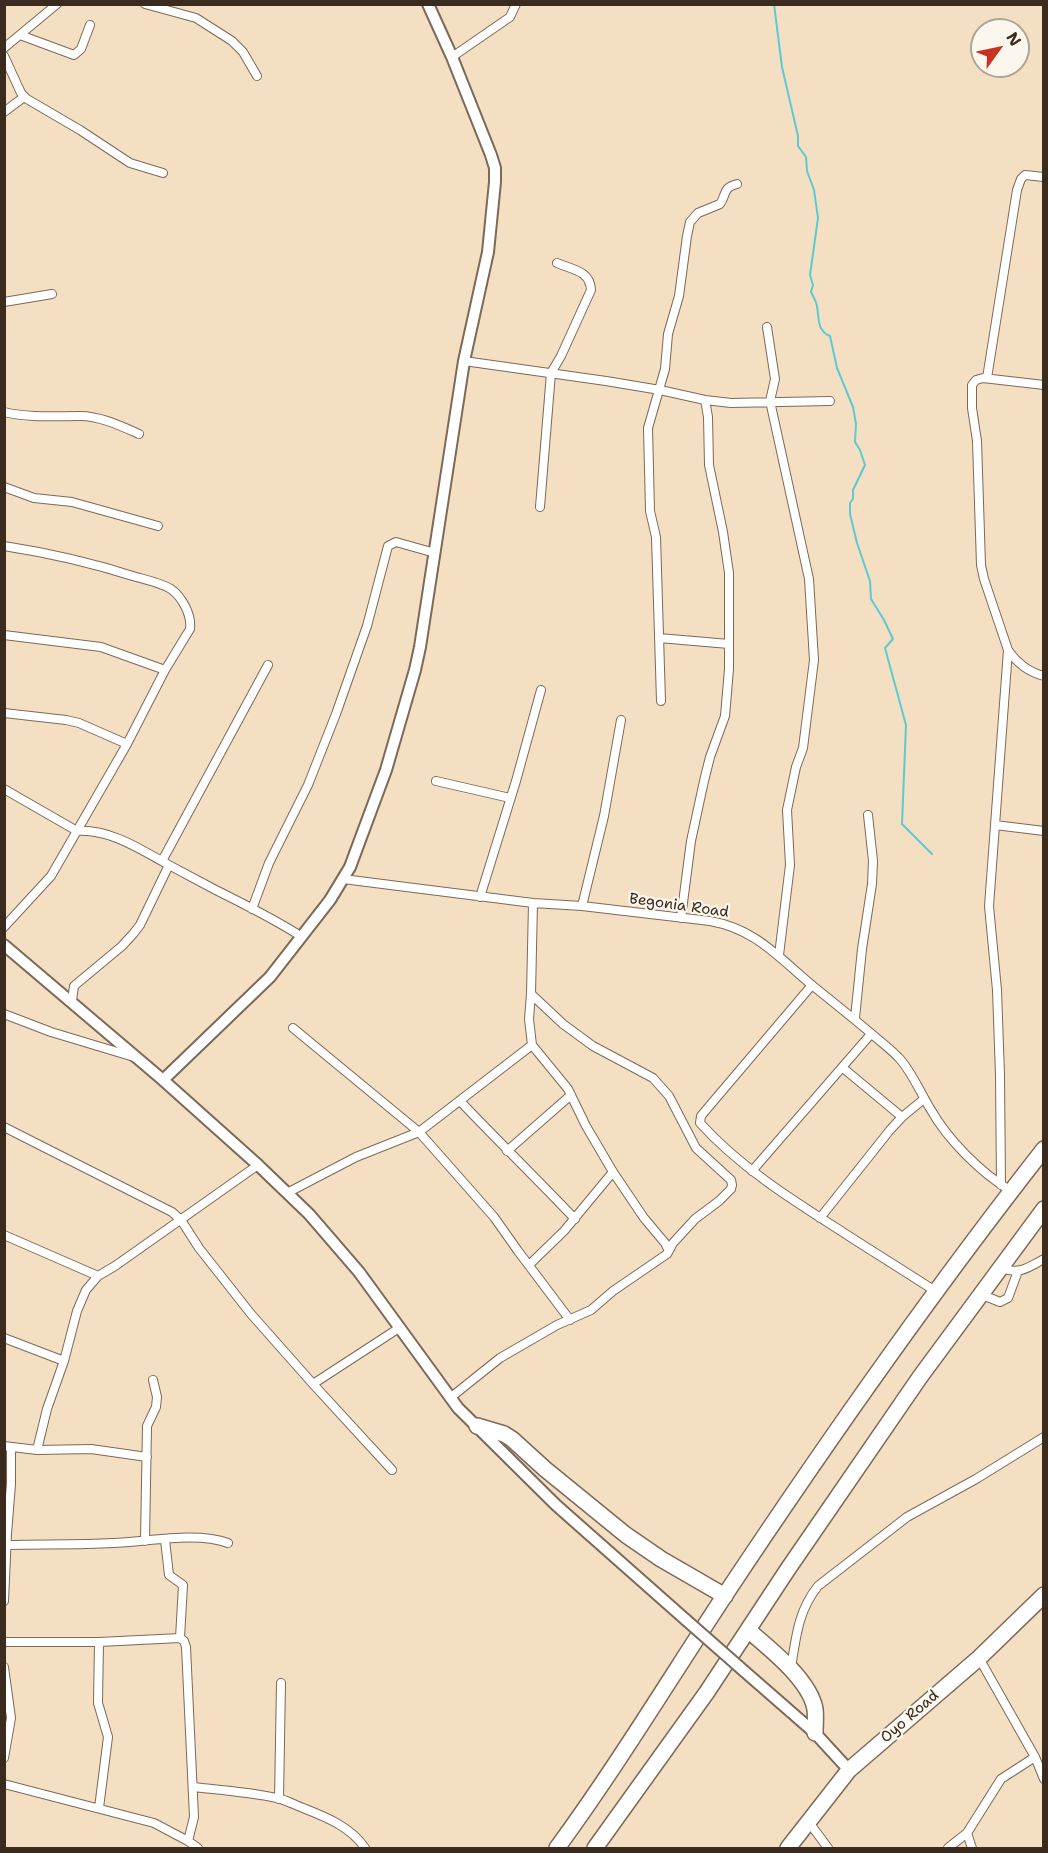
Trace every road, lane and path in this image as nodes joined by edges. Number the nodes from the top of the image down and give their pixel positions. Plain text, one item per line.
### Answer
1 (57, 4) edge
2 (145, 4) edge
3 (428, 4) edge
4 (516, 4) edge
5 (90, 25) dead end
6 (20, 35) junction
7 (4, 48) edge
8 (4, 56) edge
9 (452, 57) junction
10 (257, 76) dead end
11 (24, 97) junction
12 (4, 112) edge
13 (163, 173) dead end
14 (1044, 177) edge
15 (737, 184) dead end
16 (557, 263) dead end
17 (52, 294) dead end
18 (4, 302) edge
19 (767, 327) dead end
20 (464, 361) junction
21 (551, 373) junction
22 (987, 378) junction
23 (1044, 385) edge
24 (660, 390) junction
25 (705, 400) junction
26 (770, 401) junction
27 (830, 401) dead end
28 (4, 412) edge
29 (139, 434) dead end
30 (4, 487) edge
31 (540, 507) dead end
32 (158, 526) dead end
33 (4, 546) edge
34 (435, 553) junction
35 (4, 635) edge
36 (659, 638) junction
37 (729, 644) junction
38 (1008, 650) junction
39 (268, 665) dead end
40 (165, 670) junction
41 (1044, 676) edge
42 (541, 690) dead end
43 (661, 701) dead end
44 (4, 713) edge
45 (621, 720) dead end
46 (127, 744) junction
47 (436, 781) dead end
48 (4, 789) edge
49 (510, 798) junction
50 (868, 815) dead end
51 (995, 825) junction
52 (77, 831) junction
53 (1044, 831) edge
54 (165, 863) junction
55 (342, 879) junction
56 (480, 897) junction
57 (533, 903) junction
58 (582, 906) junction
59 (252, 909) junction
60 (681, 918) junction
61 (4, 927) edge
62 (302, 937) junction
63 (4, 945) edge
64 (779, 955) junction
65 (812, 985) junction
66 (531, 994) junction
67 (72, 1001) junction
68 (4, 1014) edge
69 (855, 1018) junction
70 (293, 1028) dead end
71 (872, 1034) junction
72 (532, 1045) junction
73 (139, 1059) junction
74 (843, 1068) junction
75 (164, 1080) junction
76 (571, 1095) junction
77 (924, 1099) junction
78 (460, 1101) junction
79 (902, 1117) junction
80 (4, 1127) edge
81 (419, 1132) junction
82 (1044, 1149) edge
83 (507, 1151) junction
84 (258, 1165) junction
85 (752, 1171) junction
86 (613, 1172) junction
87 (1006, 1188) junction
88 (287, 1193) junction
89 (1042, 1216) edge
90 (820, 1218) junction
91 (575, 1219) junction
92 (181, 1220) junction
93 (4, 1235) edge
94 (668, 1249) junction
95 (1044, 1259) edge
96 (529, 1265) junction
97 (1000, 1268) junction
98 (1018, 1271) junction
99 (98, 1276) junction
100 (936, 1291) junction
101 (980, 1294) junction
102 (570, 1320) junction
103 (399, 1328) junction
104 (4, 1338) edge
105 (64, 1361) junction
106 (153, 1380) dead end
107 (313, 1384) junction
108 (450, 1398) junction
109 (477, 1426) junction
110 (1044, 1437) edge
111 (8, 1447) edge
112 (37, 1450) junction
113 (147, 1456) junction
114 (392, 1470) dead end
115 (6, 1534) edge
116 (145, 1540) junction
117 (165, 1540) junction
118 (228, 1543) dead end
119 (6, 1545) junction
120 (1044, 1595) edge
121 (725, 1596) junction
122 (4, 1601) edge
123 (748, 1630) junction
124 (180, 1638) junction
125 (4, 1642) edge
126 (99, 1642) junction
127 (979, 1658) junction
128 (4, 1667) edge
129 (791, 1668) junction
130 (281, 1683) dead end
131 (815, 1733) junction
132 (1040, 1755) edge
133 (4, 1758) edge
134 (849, 1770) junction
135 (1044, 1777) edge
136 (4, 1784) edge
137 (193, 1786) junction
138 (279, 1798) junction
139 (99, 1808) junction
140 (808, 1821) junction
141 (967, 1833) junction
142 (188, 1841) junction
143 (198, 1848) edge
144 (365, 1848) edge
145 (557, 1848) edge
146 (596, 1848) edge
147 (788, 1848) edge
148 (828, 1848) edge
149 (948, 1848) edge
150 (972, 1848) edge

1 - 6 street
2 - 10 street
3 - 9 main road
4 - 9 street
5 - 6 street
6 - 7 street
8 - 11 street
9 - 20 main road
11 - 12 street
11 - 13 street
14 - 22 street
15 - 24 street
16 - 21 street
17 - 18 street
19 - 26 street
20 - 21 street
20 - 34 main road
21 - 24 street
21 - 31 street
22 - 23 street
22 - 38 street
24 - 25 street
24 - 36 street
25 - 26 street
25 - 37 street
26 - 27 street
26 - 64 street
28 - 29 street
30 - 32 street
33 - 40 street
34 - 55 main road
34 - 59 street
35 - 40 street
36 - 37 street
36 - 43 street
37 - 60 street
38 - 41 street
38 - 51 street
39 - 54 street
40 - 46 street
42 - 49 street
44 - 46 street
45 - 58 street
46 - 52 street
47 - 49 street
48 - 52 street
49 - 56 street
50 - 69 street
51 - 53 street
51 - 87 street
52 - 54 street
52 - 61 street
54 - 59 street
54 - 67 street
55 - 56 street, Begonia Road
55 - 62 main road
56 - 57 street, Begonia Road
57 - 58 street, Begonia Road
57 - 66 street
58 - 60 street, Begonia Road
59 - 62 street
60 - 64 street, Begonia Road
62 - 75 main road
63 - 67 main road
64 - 65 street, Begonia Road
65 - 69 street, Begonia Road
65 - 85 street
66 - 72 street
66 - 94 street
67 - 73 main road
68 - 73 street
69 - 71 street, Begonia Road
70 - 81 street
71 - 74 street
71 - 77 street, Begonia Road
72 - 76 street
72 - 78 street
73 - 75 main road
74 - 79 street
74 - 85 street
75 - 84 main road
76 - 83 street
76 - 86 street
77 - 79 street
77 - 87 street, Begonia Road
78 - 81 street
78 - 83 street
79 - 90 street
80 - 92 street
81 - 88 street
81 - 96 street
82 - 87 highway
83 - 91 street
84 - 88 main road
84 - 92 street
85 - 90 street
86 - 91 street
86 - 94 street
87 - 100 highway
88 - 103 main road
89 - 97 highway
90 - 100 street
91 - 96 street
92 - 99 street
92 - 107 street
93 - 99 street
94 - 102 street
95 - 98 street
96 - 102 street
97 - 98 street
97 - 101 highway
98 - 101 street
99 - 105 street
100 - 121 highway
101 - 123 highway
102 - 108 street
103 - 107 street
103 - 108 main road
104 - 105 street
105 - 112 street
106 - 113 street
107 - 114 street
108 - 109 main road
109 - 121 highway
109 - 131 main road, bridge
110 - 129 street
111 - 112 street
111 - 115 street
112 - 113 street
113 - 116 street
115 - 119 street
116 - 117 street
116 - 119 street
117 - 118 street
117 - 124 street
119 - 122 street
120 - 127 highway, Oyo Road
121 - 145 highway
123 - 129 highway
123 - 146 highway
124 - 126 street
124 - 137 street
125 - 126 street
126 - 139 street
127 - 132 street
127 - 134 highway, Oyo Road
128 - 133 street
129 - 131 highway
130 - 138 street
131 - 134 main road
132 - 135 street
132 - 141 street
134 - 140 highway, Oyo Road
136 - 139 street
137 - 138 street
137 - 142 street
138 - 144 street
139 - 142 street
140 - 147 highway, Oyo Road
140 - 148 street
141 - 149 street
141 - 150 street
142 - 143 street

